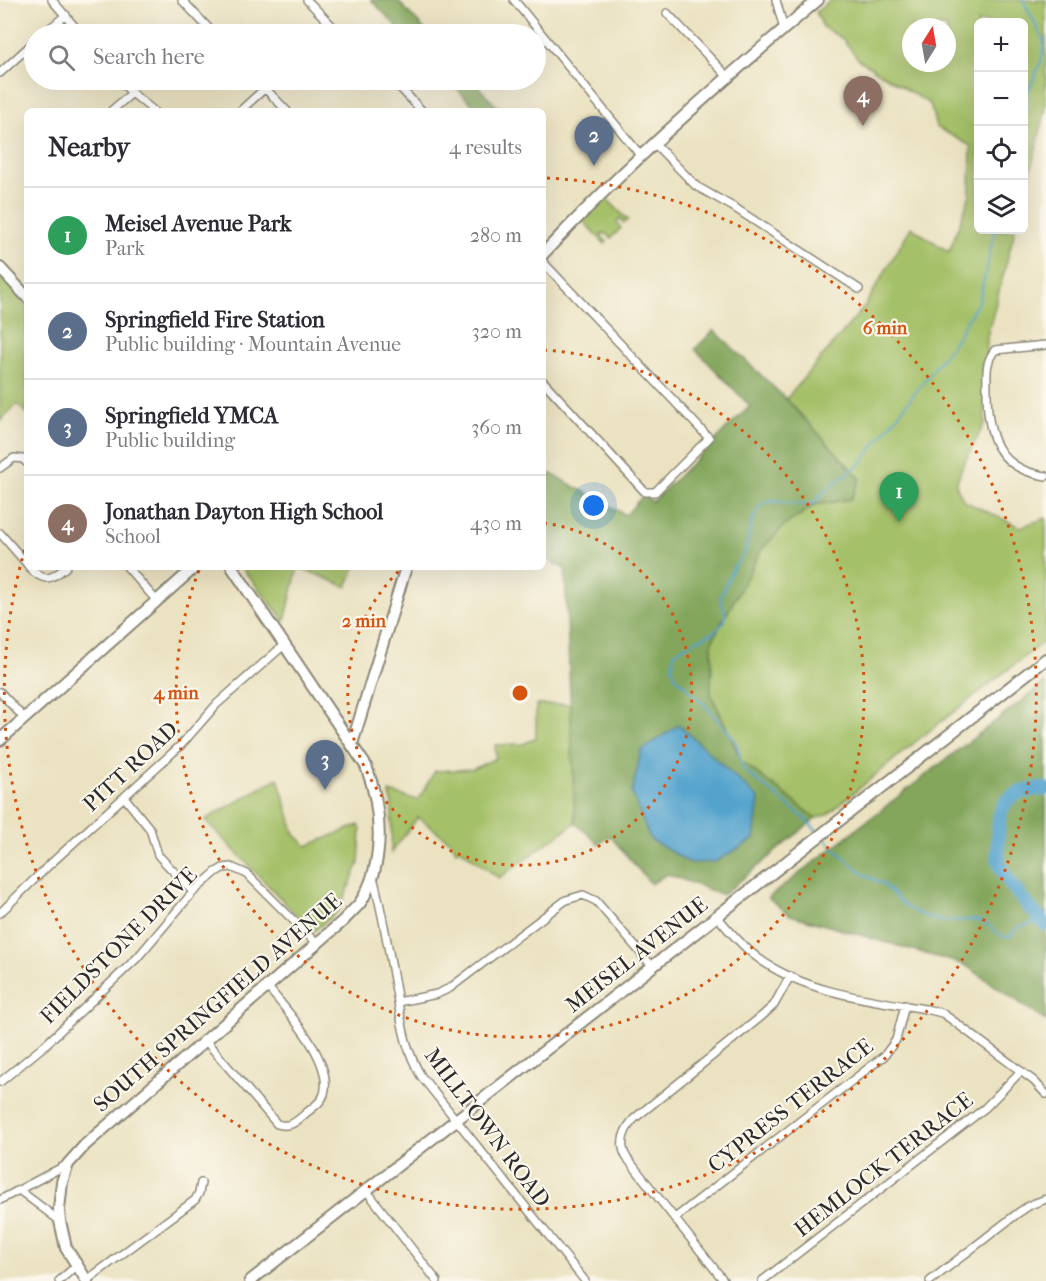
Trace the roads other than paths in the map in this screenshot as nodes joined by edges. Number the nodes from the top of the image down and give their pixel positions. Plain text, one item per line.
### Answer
1 (52, 0) edge
2 (182, 0) edge
3 (307, 0) edge
4 (514, 0) edge
5 (776, 0) edge
6 (818, 0) edge
7 (667, 13) dead end
8 (66, 15) junction
9 (55, 24) edge
10 (73, 24) edge
11 (205, 24) edge
12 (329, 24) edge
13 (534, 24) edge
14 (784, 29) junction
15 (546, 39) edge
16 (24, 51) edge
17 (0, 73) edge
18 (729, 78) junction
19 (129, 90) edge
20 (263, 90) edge
21 (267, 90) edge
22 (403, 90) edge
23 (132, 93) junction
24 (114, 108) edge
25 (150, 108) edge
26 (243, 108) edge
27 (284, 108) edge
28 (420, 108) edge
29 (656, 144) junction
30 (641, 156) junction
31 (546, 251) edge
32 (546, 265) edge
33 (0, 268) edge
34 (859, 289) dead end
35 (24, 294) edge
36 (1046, 344) edge
37 (1046, 351) edge
38 (546, 384) edge
39 (24, 460) edge
40 (0, 468) edge
41 (1046, 476) edge
42 (0, 533) edge
43 (24, 561) edge
44 (32, 570) edge
45 (62, 570) edge
46 (130, 570) edge
47 (191, 570) edge
48 (234, 570) edge
49 (405, 570) edge
50 (156, 600) junction
51 (284, 645) junction
52 (1046, 659) edge
53 (0, 692) edge
54 (24, 718) junction
55 (0, 740) edge
56 (352, 744) junction
57 (125, 798) junction
58 (372, 875) junction
59 (193, 892) junction
60 (0, 913) edge
61 (716, 915) junction
62 (316, 943) junction
63 (652, 966) junction
64 (790, 976) junction
65 (266, 986) junction
66 (398, 1002) junction
67 (905, 1005) junction
68 (204, 1039) junction
69 (1021, 1071) junction
70 (0, 1082) edge
71 (1046, 1094) edge
72 (456, 1120) junction
73 (68, 1164) junction
74 (201, 1183) dead end
75 (19, 1190) junction
76 (366, 1190) junction
77 (1046, 1199) edge
78 (0, 1200) edge
79 (675, 1218) junction
80 (60, 1221) junction
81 (76, 1266) junction
82 (720, 1280) edge
83 (60, 1281) edge
84 (87, 1281) edge
85 (250, 1281) edge
86 (437, 1281) edge
87 (585, 1281) edge
88 (762, 1281) edge
89 (930, 1281) edge

1 - 8 street
2 - 11 street
3 - 12 street
4 - 13 street
5 - 14 street
6 - 14 street
7 - 18 street
8 - 9 street
8 - 10 street
14 - 18 street
15 - 30 street
16 - 17 street
18 - 29 street
19 - 23 street
20 - 26 street
21 - 27 street
22 - 28 street
23 - 24 street
23 - 25 street
29 - 30 street
29 - 34 street
30 - 31 street
32 - 38 street
33 - 35 street
36 - 37 street
36 - 41 street
39 - 40 street
42 - 43 street
44 - 45 street
46 - 50 street
47 - 50 street
48 - 51 street, SOUTH SPRINGFIELD AVENUE
49 - 56 street
50 - 54 street
51 - 56 street, SOUTH SPRINGFIELD AVENUE
51 - 57 street, PITT ROAD
52 - 61 street, MEISEL AVENUE
53 - 54 street
54 - 55 street
56 - 58 street, SOUTH SPRINGFIELD AVENUE
57 - 59 street
57 - 60 street, PITT ROAD
58 - 62 street, SOUTH SPRINGFIELD AVENUE
58 - 66 street, MILLTOWN ROAD
59 - 62 street, FIELDSTONE DRIVE
59 - 70 street, FIELDSTONE DRIVE
61 - 63 street, MEISEL AVENUE
61 - 64 street
62 - 65 street, SOUTH SPRINGFIELD AVENUE
63 - 66 street
63 - 72 street, MEISEL AVENUE
64 - 67 street
64 - 79 street
65 - 68 street, SOUTH SPRINGFIELD AVENUE
65 - 68 street
66 - 72 street, MILLTOWN ROAD
67 - 69 street
67 - 79 street, CYPRESS TERRACE
68 - 73 street, SOUTH SPRINGFIELD AVENUE
69 - 71 street
69 - 88 street, HEMLOCK TERRACE
72 - 76 street, MEISEL AVENUE
72 - 87 street, MILLTOWN ROAD
73 - 75 street
73 - 80 street, SOUTH SPRINGFIELD AVENUE
74 - 84 street
75 - 78 street
75 - 80 street
76 - 85 street, MEISEL AVENUE
76 - 86 street
77 - 89 street
79 - 82 street
80 - 81 street, SOUTH SPRINGFIELD AVENUE
81 - 83 street
81 - 84 street, SOUTH SPRINGFIELD AVENUE

